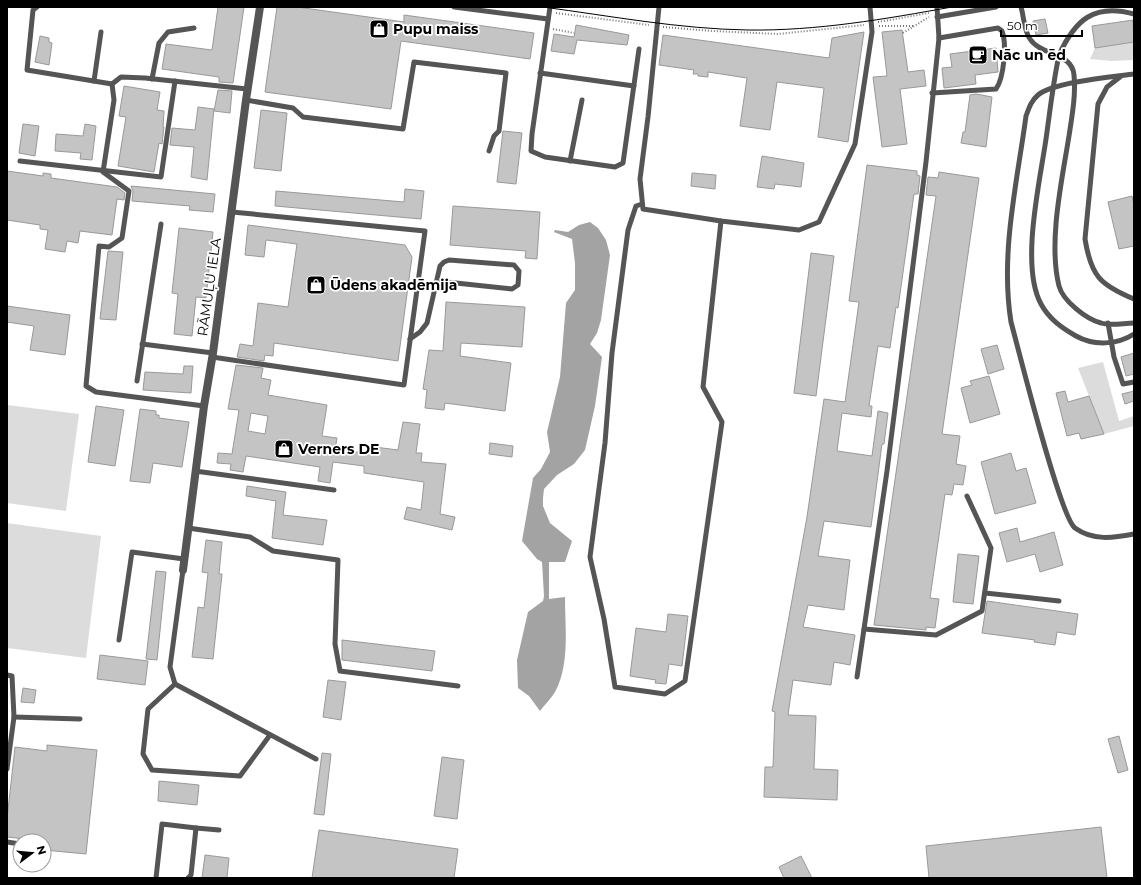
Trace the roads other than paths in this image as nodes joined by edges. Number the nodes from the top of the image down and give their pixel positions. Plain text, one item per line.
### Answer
1 (37, 7) edge
2 (260, 7) edge
3 (454, 7) edge
4 (659, 7) edge
5 (870, 7) edge
6 (937, 7) edge
7 (996, 7) edge
8 (1021, 7) edge
9 (550, 9) edge
10 (1134, 14) edge
11 (937, 15) junction
12 (548, 19) junction
13 (194, 28) dead end
14 (101, 32) dead end
15 (939, 38) junction
16 (639, 49) dead end
17 (1059, 55) junction
18 (540, 73) junction
19 (1134, 74) edge
20 (1125, 75) junction
21 (152, 79) junction
22 (94, 81) junction
23 (175, 81) junction
24 (112, 84) junction
25 (1075, 84) junction
26 (634, 86) junction
27 (247, 89) junction
28 (1053, 89) junction
29 (932, 93) junction
30 (246, 100) junction
31 (582, 100) dead end
32 (489, 151) dead end
33 (20, 161) dead end
34 (570, 161) junction
35 (103, 170) junction
36 (642, 204) junction
37 (232, 212) junction
38 (721, 221) junction
39 (161, 224) dead end
40 (437, 281) junction
41 (1134, 299) edge
42 (1108, 323) junction
43 (1134, 323) edge
44 (1134, 334) edge
45 (410, 339) junction
46 (1112, 343) junction
47 (142, 344) junction
48 (212, 355) junction
49 (137, 381) dead end
50 (1134, 382) edge
51 (204, 406) junction
52 (195, 471) junction
53 (334, 490) dead end
54 (967, 496) dead end
55 (188, 528) junction
56 (1134, 534) edge
57 (184, 559) junction
58 (183, 570) joint
59 (985, 593) junction
60 (1059, 601) dead end
61 (864, 629) junction
62 (119, 640) dead end
63 (7, 675) edge
64 (857, 677) dead end
65 (175, 684) junction
66 (458, 686) dead end
67 (14, 717) junction
68 (80, 719) dead end
69 (270, 735) junction
70 (316, 759) dead end
71 (7, 770) edge
72 (196, 828) junction
73 (219, 830) dead end
74 (156, 878) edge
75 (188, 878) edge

1 - 22 lane
2 - 27 street, RĀMUĻU IELA
3 - 12 lane
4 - 36 lane
5 - 38 lane
6 - 11 lane
7 - 11 lane
8 - 17 lane
9 - 12 lane
10 - 17 lane
11 - 15 lane
12 - 18 lane
13 - 21 lane
14 - 22 lane
15 - 29 lane
15 - 29 lane
16 - 26 lane
17 - 25 lane
17 - 28 lane
18 - 26 lane
18 - 34 lane
19 - 20 lane
20 - 25 lane
20 - 41 lane
21 - 23 lane
21 - 24 lane
22 - 24 lane
23 - 27 lane
23 - 35 lane
24 - 35 lane
25 - 28 lane
25 - 42 lane
26 - 34 lane
27 - 30 street, RĀMUĻU IELA
28 - 46 lane
28 - 56 lane
29 - 61 lane
30 - 32 lane
30 - 37 street, RĀMUĻU IELA
31 - 34 lane
33 - 35 lane
35 - 51 lane
36 - 38 lane
36 - 38 lane
37 - 45 lane
37 - 48 street, RĀMUĻU IELA
39 - 47 lane
40 - 40 lane
40 - 45 lane
42 - 43 lane
42 - 46 lane
44 - 46 lane
45 - 48 lane
46 - 50 lane
47 - 48 lane
47 - 49 lane
48 - 51 street, RĀMUĻU IELA
51 - 52 street, RĀMUĻU IELA
52 - 53 lane
52 - 55 street, RĀMUĻU IELA
54 - 59 lane
55 - 57 street, RĀMUĻU IELA
55 - 66 lane
57 - 58 street, RĀMUĻU IELA
57 - 62 lane
58 - 65 lane
59 - 60 lane
59 - 61 lane
61 - 64 lane
63 - 67 lane
65 - 69 lane
65 - 69 lane
67 - 68 lane
67 - 71 lane
69 - 70 lane
72 - 73 lane
72 - 74 lane
72 - 75 lane

